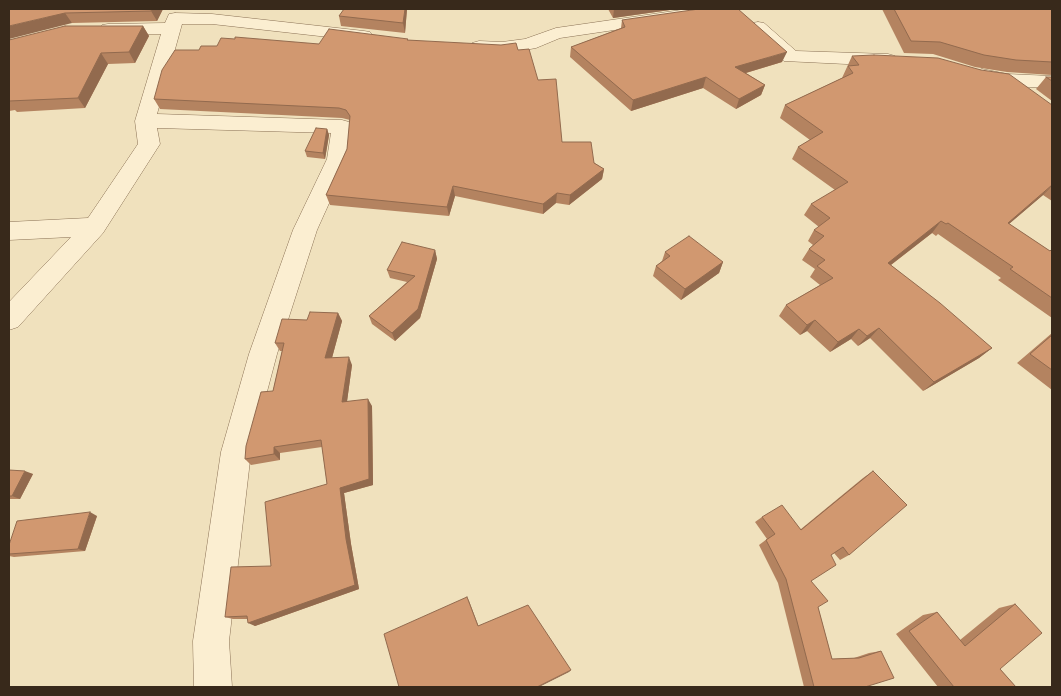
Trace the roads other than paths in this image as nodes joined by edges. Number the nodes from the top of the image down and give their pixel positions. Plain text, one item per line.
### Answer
1 (723, 9) edge
2 (744, 15) edge
3 (175, 18) edge
4 (92, 30) edge
5 (380, 38) edge
6 (463, 46) edge
7 (904, 61) edge
8 (965, 71) edge
9 (1006, 80) junction
10 (1052, 82) edge
11 (1037, 101) edge
12 (145, 121) junction
13 (95, 227) junction
14 (9, 231) edge
15 (9, 319) edge
16 (213, 687) edge

1 - 6 street
2 - 7 street
3 - 4 street
3 - 5 street
3 - 12 street
8 - 9 street
9 - 10 street
9 - 11 street
12 - 13 street
12 - 16 street
13 - 14 street
13 - 15 street

